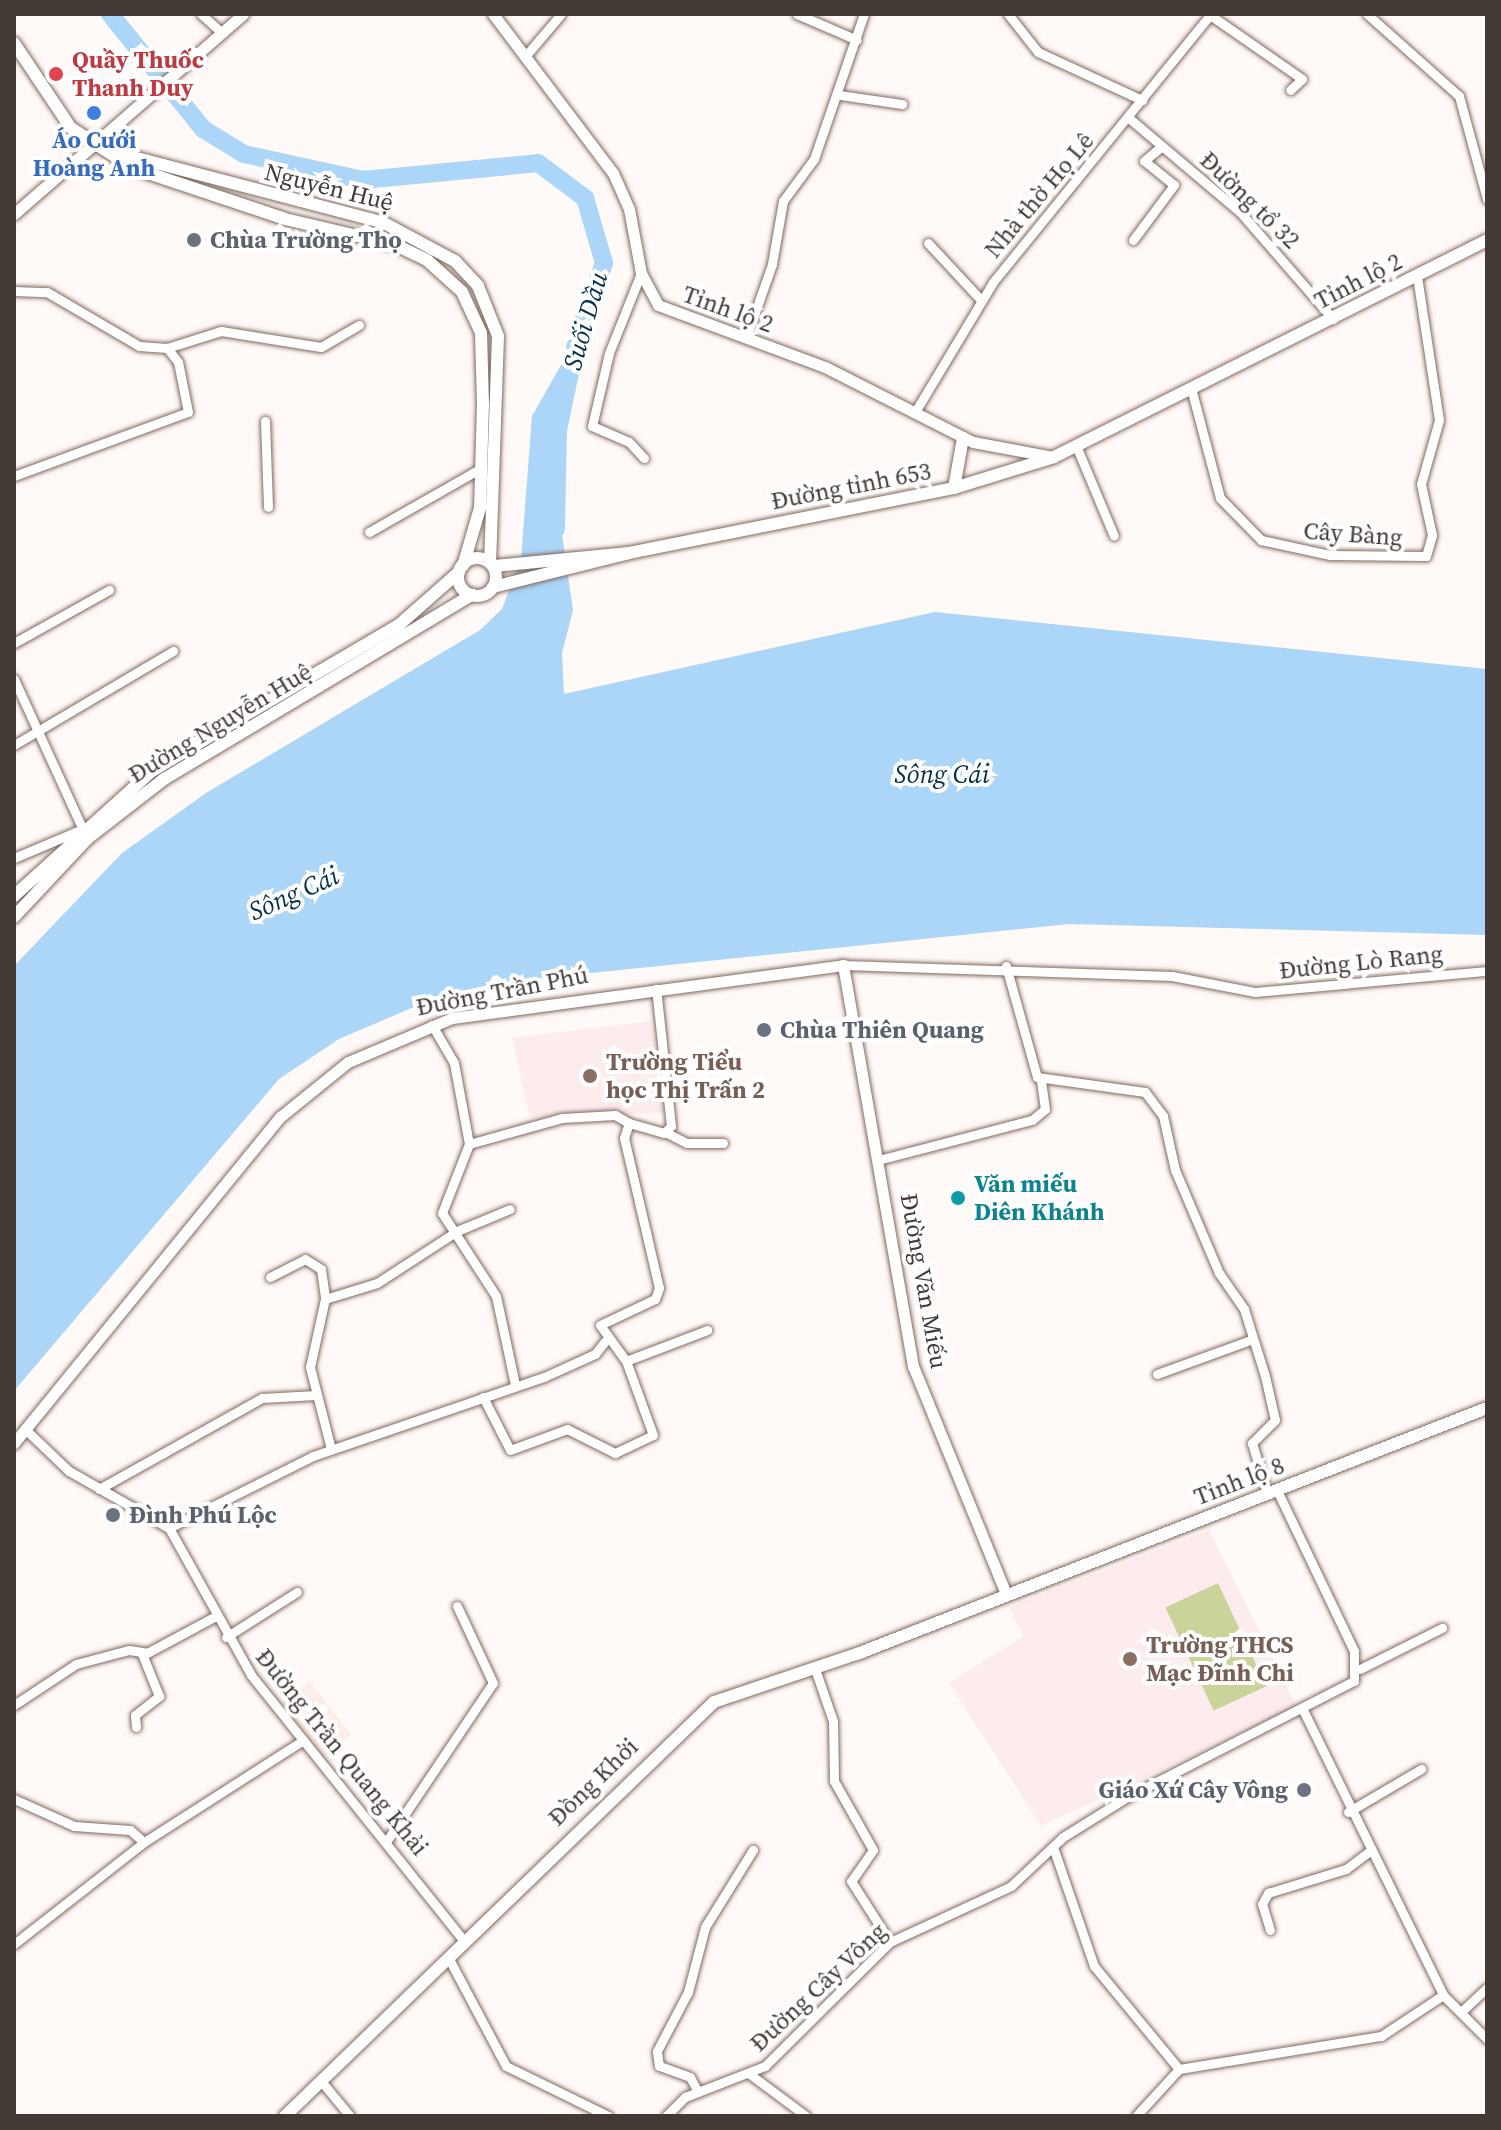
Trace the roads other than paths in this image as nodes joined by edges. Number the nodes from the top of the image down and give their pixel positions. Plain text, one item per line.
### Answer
1 (201, 14) edge
2 (243, 14) edge
3 (493, 14) edge
4 (561, 14) edge
5 (797, 14) edge
6 (864, 14) edge
7 (1008, 14) edge
8 (1367, 14) edge
9 (1210, 15) edge
10 (220, 31) junction
11 (857, 40) junction
12 (14, 43) edge
13 (528, 53) junction
14 (1290, 90) dead end
15 (840, 95) junction
16 (1142, 100) junction
17 (902, 104) dead end
18 (1130, 119) junction
19 (92, 142) junction
20 (1162, 146) junction
21 (114, 152) junction
22 (1487, 199) edge
23 (14, 214) edge
24 (1133, 240) dead end
25 (1487, 240) edge
26 (928, 243) dead end
27 (641, 273) junction
28 (1417, 276) junction
29 (14, 291) edge
30 (981, 300) junction
31 (1333, 319) junction
32 (359, 325) dead end
33 (746, 338) junction
34 (167, 348) junction
35 (1191, 388) junction
36 (483, 403) junction
37 (498, 403) junction
38 (915, 412) junction
39 (265, 421) dead end
40 (963, 438) junction
41 (1077, 448) junction
42 (1054, 457) junction
43 (644, 458) dead end
44 (481, 468) junction
45 (14, 476) edge
46 (954, 488) junction
47 (268, 507) dead end
48 (369, 532) dead end
49 (1114, 536) dead end
50 (492, 564) junction
51 (461, 569) junction
52 (518, 574) junction
53 (493, 587) junction
54 (109, 590) dead end
55 (472, 595) junction
56 (14, 643) edge
57 (173, 651) dead end
58 (14, 679) edge
59 (291, 684) junction
60 (299, 698) junction
61 (37, 733) junction
62 (14, 745) edge
63 (84, 834) junction
64 (14, 858) edge
65 (14, 880) edge
66 (15, 896) edge
67 (14, 917) edge
68 (843, 965) junction
69 (1006, 966) junction
70 (1487, 971) edge
71 (656, 989) junction
72 (432, 1025) junction
73 (1041, 1079) junction
74 (629, 1123) junction
75 (667, 1133) junction
76 (723, 1143) dead end
77 (469, 1144) junction
78 (882, 1159) junction
79 (510, 1209) dead end
80 (457, 1231) junction
81 (270, 1277) dead end
82 (325, 1299) junction
83 (707, 1330) dead end
84 (1253, 1339) junction
85 (605, 1341) junction
86 (626, 1361) junction
87 (1157, 1374) dead end
88 (515, 1385) junction
89 (316, 1395) junction
90 (483, 1397) junction
91 (1487, 1408) edge
92 (25, 1429) junction
93 (14, 1443) edge
94 (331, 1449) junction
95 (99, 1489) junction
96 (1272, 1492) junction
97 (169, 1528) junction
98 (297, 1592) dead end
99 (1005, 1592) junction
100 (457, 1606) dead end
101 (214, 1617) junction
102 (1442, 1628) dead end
103 (226, 1637) junction
104 (142, 1654) junction
105 (815, 1669) junction
106 (1360, 1669) junction
107 (14, 1705) edge
108 (1304, 1712) junction
109 (136, 1727) dead end
110 (302, 1741) junction
111 (1421, 1769) dead end
112 (14, 1799) edge
113 (1348, 1812) junction
114 (388, 1839) junction
115 (144, 1842) junction
116 (1053, 1847) junction
117 (753, 1850) dead end
118 (1370, 1851) junction
119 (1270, 1930) dead end
120 (463, 1940) junction
121 (890, 1942) junction
122 (14, 1944) edge
123 (448, 1957) junction
124 (1487, 1988) edge
125 (1443, 1995) junction
126 (1462, 2011) junction
127 (1487, 2039) edge
128 (1179, 2069) junction
129 (751, 2075) junction
130 (321, 2081) junction
131 (698, 2092) junction
132 (1138, 2115) edge
133 (285, 2116) edge
134 (350, 2116) edge
135 (608, 2116) edge
136 (666, 2116) edge
137 (806, 2116) edge

1 - 10 street
2 - 10 street
3 - 13 street, Tỉnh lộ 2
4 - 13 street
5 - 11 street
6 - 11 street
7 - 16 street
8 - 22 street
9 - 14 street
9 - 16 street, Nhà thờ Họ Lê
10 - 19 street
11 - 15 street
12 - 19 main road, Nguyễn Huệ
13 - 27 street, Tỉnh lộ 2
15 - 17 street
15 - 33 street
16 - 18 street, Nhà thờ Họ Lê
18 - 20 street, Đường tổ 32
18 - 30 street, Nhà thờ Họ Lê
19 - 21 main road, Nguyễn Huệ
19 - 23 street
20 - 24 street
20 - 31 street, Đường tổ 32
21 - 36 main road, Nguyễn Huệ
21 - 37 main road, Nguyễn Huệ
25 - 28 main road, Tỉnh lộ 2
26 - 30 street
27 - 33 street, Tỉnh lộ 2
27 - 43 street
28 - 31 main road, Tỉnh lộ 2
28 - 35 street, Cây Bàng
29 - 34 street
30 - 38 street, Nhà thờ Họ Lê
31 - 35 main road, Tỉnh lộ 2
32 - 34 street
33 - 38 street, Tỉnh lộ 2
34 - 45 street
35 - 41 main road, Tỉnh lộ 2
36 - 37 street
36 - 44 main road, Nguyễn Huệ
37 - 50 main road, Nguyễn Huệ
38 - 40 street, Tỉnh lộ 2
39 - 47 street
40 - 42 street, Tỉnh lộ 2
40 - 46 main road
41 - 42 main road, Đường tỉnh 653
41 - 49 street
42 - 46 main road, Đường tỉnh 653
44 - 48 street
44 - 51 main road, Nguyễn Huệ
46 - 52 main road, Đường tỉnh 653
50 - 51 main road, Đường tỉnh 653
50 - 52 main road, Đường tỉnh 653
50 - 53 main road, Nguyễn Huệ
51 - 55 main road
51 - 59 main road, Đường Nguyễn Huệ
52 - 53 main road, Đường tỉnh 653
53 - 55 main road, Đường Nguyễn Huệ
54 - 56 street
55 - 60 main road, Đường Nguyễn Huệ
57 - 61 street
58 - 61 street
59 - 60 main road
59 - 63 main road, Đường Nguyễn Huệ
60 - 63 main road, Đường Nguyễn Huệ
61 - 62 street
61 - 63 street
63 - 64 street
63 - 66 main road, Đường Nguyễn Huệ
63 - 67 main road, Đường Nguyễn Huệ
65 - 66 street
68 - 69 street, Đường Lò Rang
68 - 71 street, Đường Trần Phú
68 - 78 street, Đường Văn Miếu
69 - 70 street, Đường Lò Rang
69 - 73 street
71 - 72 street, Đường Trần Phú
71 - 75 street
72 - 77 street
72 - 92 street, Đường Trần Phú
73 - 78 street
73 - 84 street
74 - 75 street
74 - 77 street
74 - 85 street
75 - 76 street
77 - 80 street
78 - 99 street, Đường Văn Miếu
79 - 80 street
80 - 82 street
80 - 88 street
81 - 82 street
82 - 89 street
83 - 86 street
84 - 87 street
84 - 96 street
85 - 86 street
85 - 88 street
86 - 90 street
88 - 90 street
89 - 94 street
89 - 95 street
90 - 94 street
91 - 96 main road, Tỉnh lộ 8
92 - 93 street, Đường Trần Phú
92 - 95 street
94 - 97 street
95 - 97 street
96 - 99 main road, Tỉnh lộ 8
96 - 106 street
97 - 101 street, Đường Trần Quang Khải
98 - 103 street
99 - 105 main road, Đồng Khởi
100 - 114 street
101 - 103 street, Đường Trần Quang Khải
101 - 104 street
102 - 106 street, Đường Cây Vông
103 - 110 street, Đường Trần Quang Khải
104 - 107 street
104 - 109 street
105 - 120 main road, Đồng Khởi
105 - 121 street
106 - 108 street, Đường Cây Vông
108 - 113 street
108 - 116 street, Đường Cây Vông
110 - 114 street, Đường Trần Quang Khải
110 - 115 street
111 - 113 street
112 - 115 street
113 - 118 street
114 - 120 street, Đường Trần Quang Khải
115 - 122 street
116 - 121 street, Đường Cây Vông
116 - 128 street
117 - 131 street
118 - 119 street
118 - 125 street
120 - 123 main road, Đồng Khởi
121 - 129 street, Đường Cây Vông
123 - 130 main road, Đồng Khởi
123 - 135 street
124 - 126 street
125 - 126 street
125 - 128 street
126 - 127 street
128 - 132 street
129 - 131 street, Đường Cây Vông
129 - 137 street
130 - 133 main road, Đồng Khởi
130 - 134 street
131 - 136 street, Đường Cây Vông

